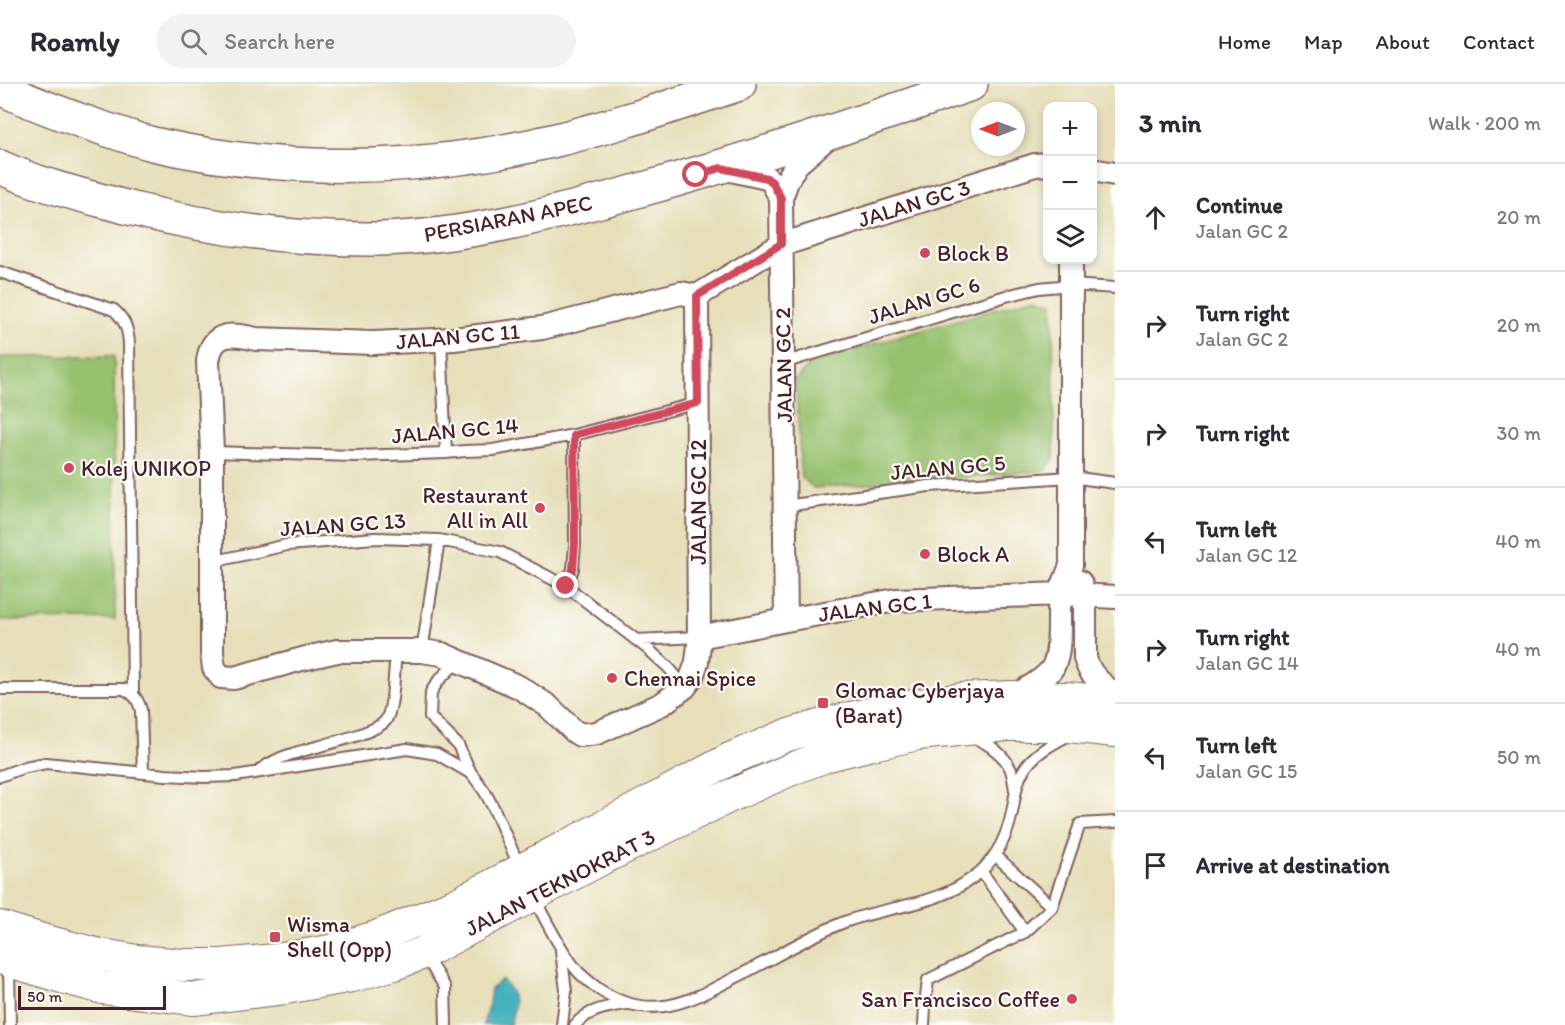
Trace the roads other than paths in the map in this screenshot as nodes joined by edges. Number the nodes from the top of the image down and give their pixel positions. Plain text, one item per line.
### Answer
1 (971, 84) edge
2 (729, 86) edge
3 (0, 88) edge
4 (835, 131) junction
5 (1043, 164) edge
6 (0, 167) edge
7 (721, 168) junction
8 (1097, 171) edge
9 (1115, 174) edge
10 (779, 193) junction
11 (781, 244) junction
12 (1071, 264) edge
13 (0, 272) edge
14 (1071, 285) junction
15 (1115, 288) edge
16 (697, 296) junction
17 (441, 339) junction
18 (783, 363) junction
19 (698, 403) junction
20 (574, 435) junction
21 (212, 452) junction
22 (446, 453) junction
23 (1071, 477) junction
24 (1115, 483) edge
25 (785, 506) junction
26 (438, 540) junction
27 (212, 562) junction
28 (1071, 565) junction
29 (566, 586) junction
30 (1061, 594) junction
31 (1085, 595) junction
32 (1115, 597) edge
33 (786, 620) junction
34 (699, 637) junction
35 (636, 640) junction
36 (396, 651) junction
37 (422, 651) junction
38 (459, 660) junction
39 (684, 687) junction
40 (0, 689) edge
41 (133, 693) junction
42 (1115, 694) edge
43 (1013, 698) junction
44 (1115, 702) edge
45 (1100, 729) edge
46 (949, 731) junction
47 (143, 773) junction
48 (253, 773) junction
49 (472, 774) junction
50 (0, 776) edge
51 (1016, 790) junction
52 (1115, 822) edge
53 (995, 855) junction
54 (981, 871) junction
55 (526, 882) junction
56 (1052, 907) junction
57 (0, 927) edge
58 (1025, 932) junction
59 (560, 945) junction
60 (423, 953) junction
61 (4, 959) edge
62 (628, 1004) junction
63 (10, 1025) edge
64 (446, 1025) edge
65 (562, 1025) edge
66 (575, 1025) edge
67 (924, 1025) edge

1 - 4 main road, PERSIARAN APEC
2 - 3 main road
4 - 7 main road, PERSIARAN APEC
4 - 10 street, JALAN GC 2
5 - 11 street, JALAN GC 3
6 - 7 main road, PERSIARAN APEC
7 - 10 street
8 - 9 street
10 - 11 street, JALAN GC 2
11 - 16 street, JALAN GC 3
11 - 18 street, JALAN GC 2
12 - 14 street
13 - 41 lane
14 - 15 lane, JALAN GC 6
14 - 18 lane, JALAN GC 6
14 - 23 street
16 - 17 street, JALAN GC 11
16 - 19 street, JALAN GC 12
17 - 21 street, JALAN GC 11
17 - 22 lane
18 - 25 street, JALAN GC 2
19 - 20 lane, JALAN GC 14
19 - 34 street, JALAN GC 12
20 - 22 lane, JALAN GC 14
20 - 29 lane
21 - 22 lane, JALAN GC 14
21 - 27 street
23 - 24 lane, JALAN GC 5
23 - 25 lane, JALAN GC 5
23 - 28 street
25 - 33 street, JALAN GC 2
26 - 27 lane, JALAN GC 13
26 - 29 lane, JALAN GC 13
26 - 37 lane
27 - 36 street
28 - 30 street
28 - 31 street
29 - 35 lane, JALAN GC 13
30 - 31 street, JALAN GC 1
30 - 33 street, JALAN GC 1
30 - 43 street
31 - 32 street, JALAN GC 1
31 - 42 street
33 - 34 street, JALAN GC 1
34 - 35 lane, JALAN GC 1
34 - 39 street, JALAN GC 12
35 - 39 lane, JALAN GC 13
36 - 37 street
36 - 48 lane
37 - 38 street
38 - 39 street
38 - 49 lane
40 - 41 lane
41 - 47 lane
43 - 44 main road, JALAN TEKNOKRAT 3
43 - 55 main road, JALAN TEKNOKRAT 3
45 - 46 main road, JALAN TEKNOKRAT 3
45 - 51 lane
46 - 51 lane
46 - 55 main road, JALAN TEKNOKRAT 3
47 - 48 lane
47 - 50 lane
48 - 49 lane
49 - 55 lane
51 - 53 lane
52 - 56 lane
53 - 54 lane
53 - 56 lane
54 - 58 lane
54 - 62 lane
55 - 57 main road, JALAN TEKNOKRAT 3
55 - 59 lane
55 - 60 main road, JALAN TEKNOKRAT 3
56 - 58 lane
58 - 67 lane
59 - 62 lane
59 - 65 lane
60 - 61 main road, JALAN TEKNOKRAT 3
60 - 64 lane
61 - 63 lane
62 - 66 lane

